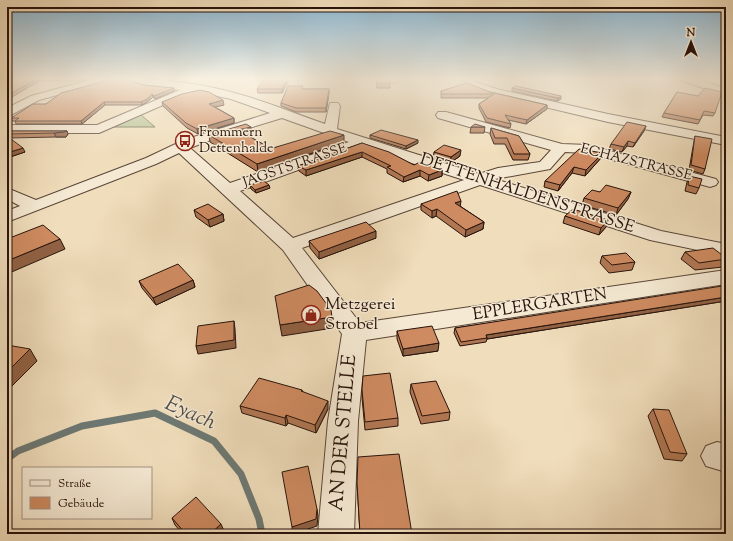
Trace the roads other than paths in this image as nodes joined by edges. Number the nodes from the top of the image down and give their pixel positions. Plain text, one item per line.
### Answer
1 (23, 104) edge
2 (156, 104) edge
3 (258, 104) edge
4 (549, 104) edge
5 (334, 106) dead end
6 (7, 113) edge
7 (284, 113) junction
8 (442, 115) dead end
9 (7, 129) edge
10 (330, 132) junction
11 (726, 141) edge
12 (362, 142) junction
13 (181, 148) junction
14 (561, 148) junction
15 (481, 179) junction
16 (710, 182) dead end
17 (228, 189) junction
18 (7, 193) edge
19 (35, 206) junction
20 (7, 217) edge
21 (290, 246) junction
22 (726, 250) edge
23 (726, 277) edge
24 (354, 333) junction
25 (336, 534) edge

1 - 6 street
2 - 9 street
3 - 7 street, DETTENHALDENSTRASSE
4 - 11 street
5 - 10 street
7 - 10 street, DETTENHALDENSTRASSE
7 - 13 street
8 - 14 street, ECHAZSTRASSE
10 - 12 street, DETTENHALDENSTRASSE
12 - 15 street, DETTENHALDENSTRASSE
12 - 17 street, JAGSTSTRASSE
13 - 17 street
13 - 19 street
14 - 15 street
14 - 16 street, ECHAZSTRASSE
15 - 21 street
15 - 22 street, DETTENHALDENSTRASSE
17 - 21 street
18 - 19 street
19 - 20 street
21 - 24 street
23 - 24 street, EPPLERGARTEN
24 - 25 street, AN DER STELLE

